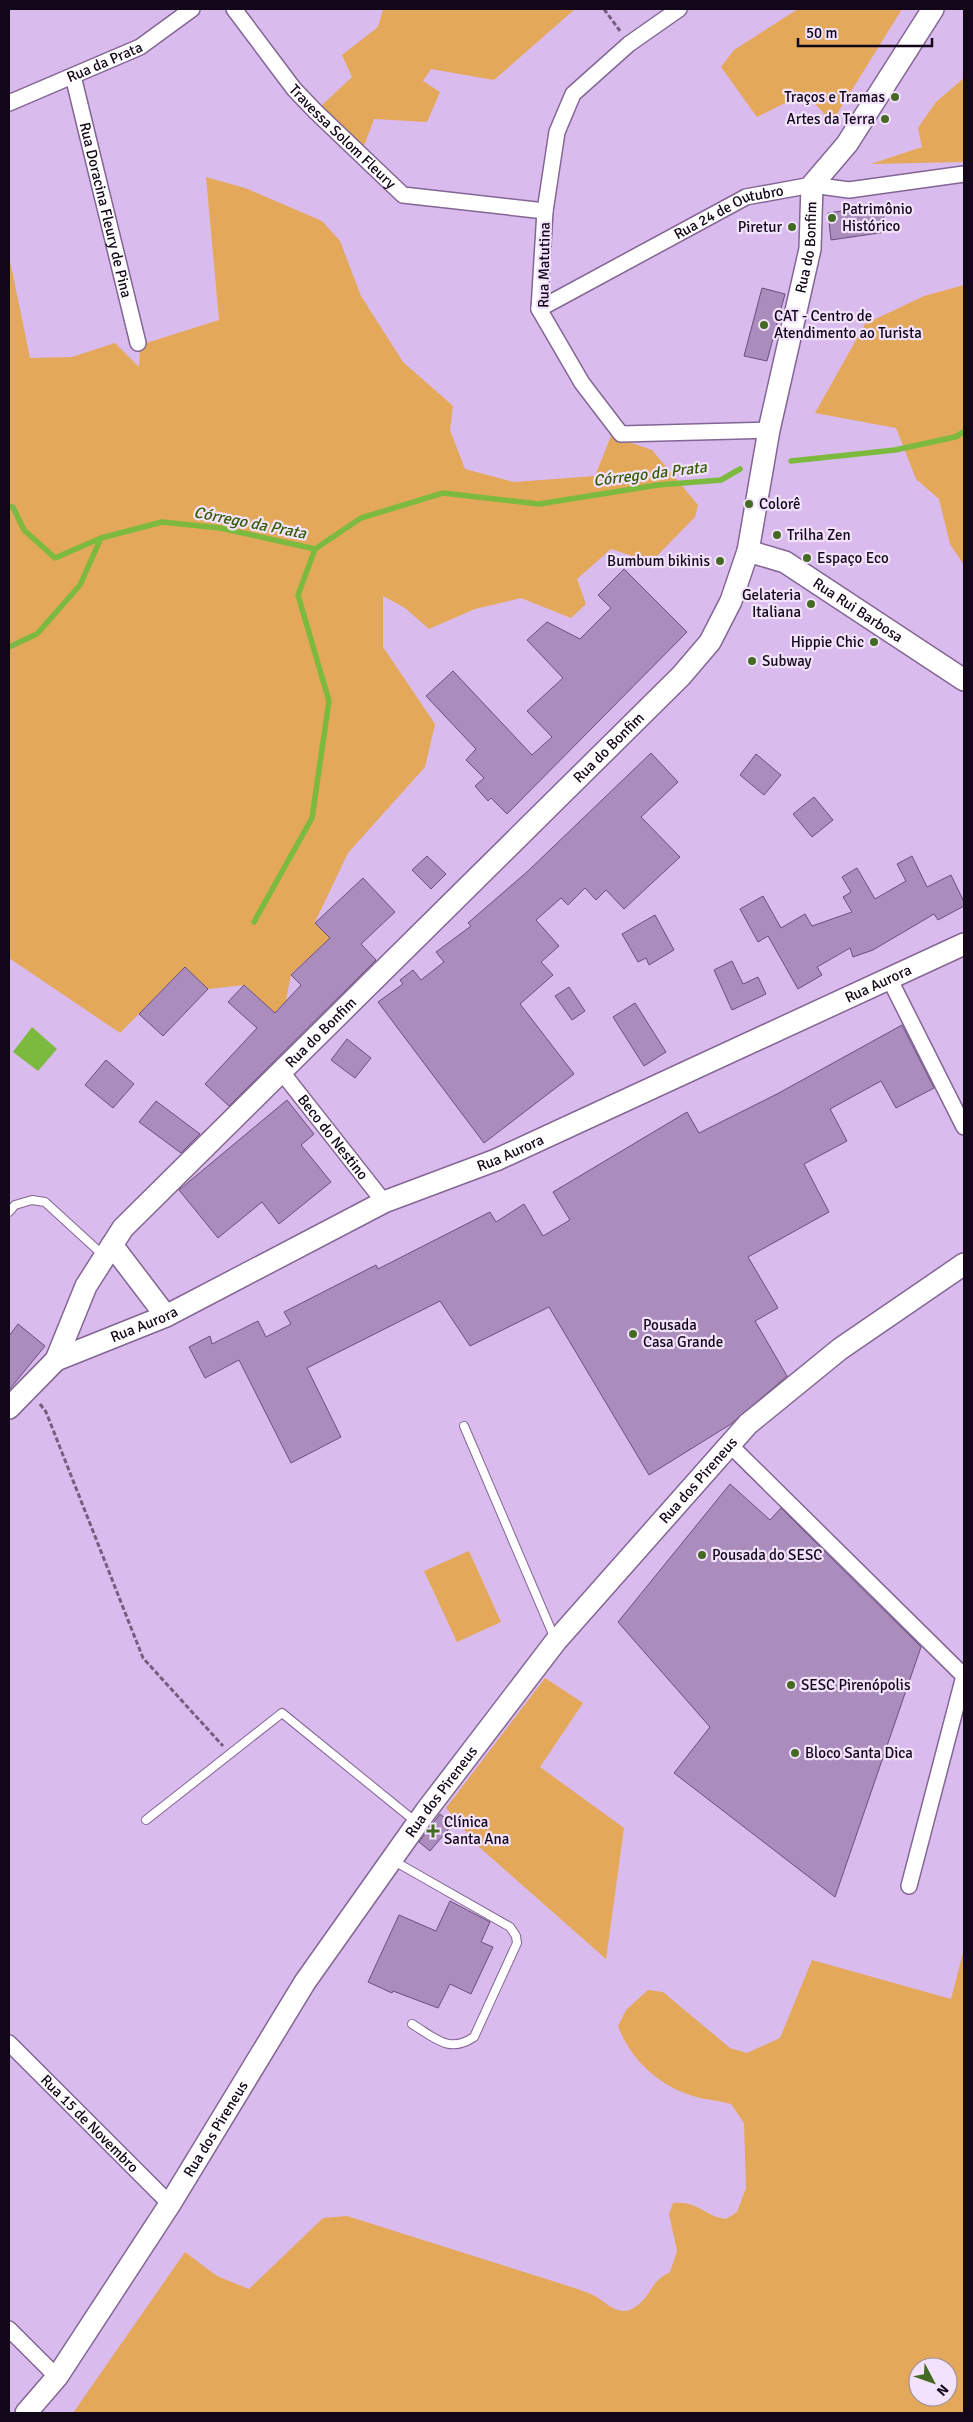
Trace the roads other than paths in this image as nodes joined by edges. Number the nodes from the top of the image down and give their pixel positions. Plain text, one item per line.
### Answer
1 (192, 9) edge
2 (234, 9) edge
3 (679, 9) edge
4 (933, 9) edge
5 (73, 76) junction
6 (9, 103) edge
7 (964, 174) edge
8 (812, 186) junction
9 (545, 211) junction
10 (539, 310) junction
11 (138, 343) dead end
12 (768, 430) junction
13 (748, 551) junction
14 (964, 680) edge
15 (964, 944) edge
16 (888, 978) junction
17 (281, 1071) junction
18 (964, 1127) edge
19 (384, 1202) junction
20 (9, 1212) edge
21 (108, 1251) junction
22 (964, 1264) edge
23 (166, 1316) junction
24 (56, 1360) junction
25 (9, 1408) edge
26 (464, 1426) dead end
27 (730, 1445) junction
28 (556, 1641) junction
29 (146, 1820) dead end
30 (418, 1823) junction
31 (392, 1860) junction
32 (909, 1886) dead end
33 (412, 2024) dead end
34 (9, 2042) edge
35 (170, 2204) junction
36 (9, 2329) edge
37 (57, 2377) junction
38 (26, 2413) edge

1 - 5 street, Rua da Prata
2 - 9 street, Travessa Solom Fleury
3 - 9 street, Rua Matutina
4 - 8 main road, Rua do Bonfim
5 - 6 street, Rua da Prata
5 - 11 street, Rua Doracina Fleury de Pina
7 - 8 street, Rua 24 de Outubro
8 - 10 street, Rua 24 de Outubro
8 - 12 main road, Rua do Bonfim
9 - 10 street, Rua Matutina
10 - 12 street, Rua Matutina
12 - 13 main road, Rua do Bonfim
13 - 14 main road, Rua Rui Barbosa
13 - 17 main road, Rua do Bonfim
15 - 16 main road, Rua Aurora
16 - 18 street
16 - 19 main road, Rua Aurora
17 - 19 street, Beco do Nestino
17 - 21 main road, Rua do Bonfim
19 - 23 main road, Rua Aurora
20 - 21 lane
21 - 23 main road
21 - 24 main road, Rua do Bonfim
22 - 27 main road, Rua dos Pireneus
23 - 24 main road, Rua Aurora
24 - 25 main road
26 - 28 lane
27 - 28 main road, Rua dos Pireneus
27 - 32 street
28 - 30 main road, Rua dos Pireneus
29 - 30 lane
30 - 31 main road, Rua dos Pireneus
31 - 33 lane
31 - 35 main road, Rua dos Pireneus
34 - 35 street, Rua 15 de Novembro
35 - 37 main road, Rua dos Pireneus
36 - 37 street
37 - 38 main road, Rua dos Pireneus

